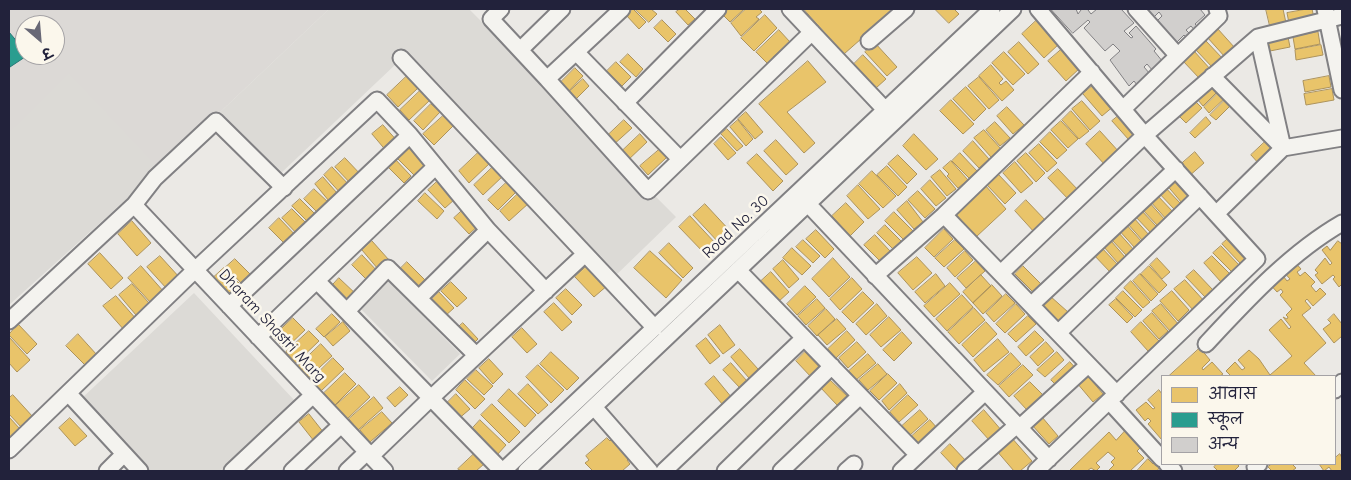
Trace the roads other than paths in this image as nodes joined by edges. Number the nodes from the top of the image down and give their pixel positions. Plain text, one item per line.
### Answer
1 (501, 9) edge
2 (562, 9) edge
3 (622, 9) edge
4 (718, 9) edge
5 (790, 9) edge
6 (906, 9) edge
7 (992, 9) edge
8 (1013, 9) edge
9 (1038, 9) edge
10 (1136, 9) edge
11 (1217, 9) edge
12 (1341, 9) edge
13 (1334, 15) edge
14 (812, 32) junction
15 (1258, 38) junction
16 (869, 41) dead end
17 (520, 50) junction
18 (576, 52) junction
19 (1178, 56) junction
20 (401, 58) dead end
21 (1092, 72) junction
22 (1212, 76) junction
23 (547, 79) junction
24 (1342, 90) edge
25 (625, 103) junction
26 (1123, 109) junction
27 (890, 115) junction
28 (410, 134) junction
29 (1145, 135) junction
30 (1342, 138) edge
31 (1283, 148) junction
32 (680, 159) junction
33 (435, 167) junction
34 (1176, 169) junction
35 (284, 188) junction
36 (1200, 196) junction
37 (807, 204) junction
38 (134, 205) junction
39 (1216, 214) junction
40 (944, 215) junction
41 (1342, 223) edge
42 (488, 230) junction
43 (585, 254) junction
44 (195, 270) junction
45 (738, 270) junction
46 (1001, 273) junction
47 (875, 276) junction
48 (317, 281) junction
49 (546, 291) junction
50 (419, 298) junction
51 (1031, 305) junction
52 (229, 306) junction
53 (347, 311) junction
54 (9, 321) edge
55 (655, 328) junction
56 (1058, 333) junction
57 (258, 337) junction
58 (804, 338) junction
59 (1206, 344) dead end
60 (476, 355) junction
61 (1088, 364) junction
62 (832, 366) junction
63 (985, 392) junction
64 (68, 393) junction
65 (313, 395) junction
66 (860, 396) junction
67 (1113, 397) junction
68 (431, 398) junction
69 (594, 407) junction
70 (341, 425) junction
71 (1018, 426) junction
72 (9, 450) edge
73 (124, 454) junction
74 (369, 454) junction
75 (918, 455) junction
76 (1161, 458) edge
77 (1043, 467) edge
78 (240, 469) edge
79 (107, 471) edge
80 (140, 471) edge
81 (292, 471) edge
82 (347, 471) edge
83 (385, 471) edge
84 (503, 471) edge
85 (526, 471) edge
86 (650, 471) edge
87 (664, 471) edge
88 (725, 471) edge
89 (781, 471) edge
90 (901, 471) edge
91 (965, 471) edge

1 - 17 street
2 - 17 street
3 - 18 street
4 - 25 street
5 - 14 street
6 - 16 street
7 - 27 street, Road No. 30
8 - 27 street, Road No. 30
9 - 21 street
10 - 19 street
11 - 19 street
12 - 13 street
13 - 15 street
13 - 24 street
14 - 27 street
14 - 32 street
15 - 22 street
15 - 31 street
17 - 23 street
18 - 23 street
18 - 25 street
19 - 26 street
20 - 43 street
21 - 26 street
21 - 40 street
22 - 29 street
22 - 31 street
23 - 32 street
25 - 32 street
26 - 29 street
27 - 37 street, Road No. 30
27 - 55 street, Road No. 30
28 - 33 street
28 - 35 street
28 - 52 street
29 - 34 street
29 - 46 street
30 - 31 street
31 - 39 street
33 - 42 street
33 - 48 street
34 - 36 street
34 - 51 street
35 - 38 street
35 - 44 street
36 - 39 street
36 - 56 street
37 - 45 street, Road No. 30
37 - 47 street
38 - 44 street, Dharam Shastri Marg
38 - 54 street
39 - 67 street
40 - 46 street
40 - 47 street
41 - 59 street
42 - 49 street
42 - 50 street
43 - 49 street
43 - 55 street
44 - 52 street, Dharam Shastri Marg
44 - 64 street
45 - 58 street
45 - 69 street, Road No. 30
46 - 51 street
47 - 63 street
48 - 53 street
48 - 57 street
49 - 60 street
50 - 53 street
50 - 60 street
51 - 56 street
52 - 57 street, Dharam Shastri Marg
53 - 68 street
55 - 84 street, Road No. 30
56 - 61 street
57 - 65 street, Dharam Shastri Marg
58 - 62 street
58 - 87 street
60 - 68 street
61 - 67 street
61 - 71 street
62 - 66 street
62 - 88 street
63 - 71 street
63 - 75 street
64 - 72 street
64 - 73 street
65 - 70 street, Dharam Shastri Marg
65 - 78 street
66 - 75 street
66 - 89 street
67 - 76 street
67 - 77 street
68 - 74 street
68 - 84 street
69 - 85 street, Road No. 30
69 - 86 street
70 - 74 street, Dharam Shastri Marg
70 - 81 street
71 - 77 street
71 - 91 street
73 - 79 street
73 - 80 street
74 - 82 street
74 - 83 street, Dharam Shastri Marg
75 - 90 street

